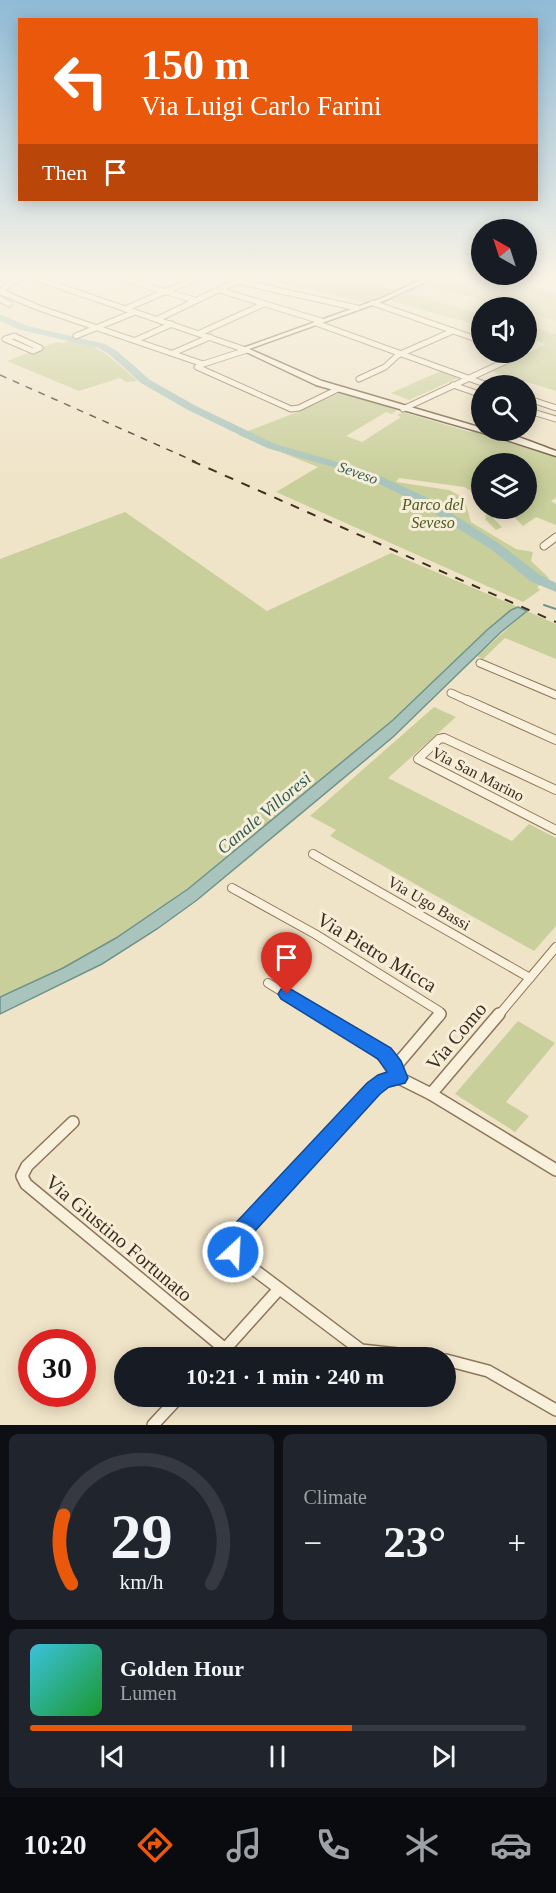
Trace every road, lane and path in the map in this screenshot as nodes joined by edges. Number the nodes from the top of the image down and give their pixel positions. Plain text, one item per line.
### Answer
1 (18, 344) edge
2 (32, 344) edge
3 (149, 344) edge
4 (193, 344) edge
5 (230, 344) edge
6 (260, 344) edge
7 (376, 344) edge
8 (422, 344) edge
9 (245, 350) junction
10 (173, 353) junction
11 (400, 354) junction
12 (499, 363) edge
13 (200, 365) junction
14 (468, 378) junction
15 (359, 379) dead end
16 (471, 379) edge
17 (453, 385) junction
18 (338, 389) junction
19 (471, 391) edge
20 (537, 402) edge
21 (556, 408) edge
22 (403, 409) junction
23 (537, 413) edge
24 (556, 419) edge
25 (556, 454) edge
26 (556, 537) edge
27 (544, 546) dead end
28 (480, 663) dead end
29 (451, 693) dead end
30 (556, 695) edge
31 (556, 741) edge
32 (556, 790) edge
33 (556, 830) edge
34 (313, 854) dead end
35 (232, 888) dead end
36 (556, 948) edge
37 (530, 978) junction
38 (268, 983) dead end
39 (395, 1067) junction
40 (399, 1078) junction
41 (431, 1094) junction
42 (73, 1122) dead end
43 (556, 1170) edge
44 (279, 1289) junction
45 (214, 1347) edge
46 (226, 1347) edge
47 (357, 1347) edge
48 (456, 1363) edge
49 (170, 1407) edge
50 (556, 1410) edge
51 (153, 1425) edge

1 - 2 street
3 - 10 street
4 - 10 street
5 - 9 street
6 - 9 street
7 - 11 street
8 - 11 street
9 - 13 street
9 - 18 street
10 - 13 street
11 - 14 street
11 - 15 street
12 - 14 street
13 - 18 street
14 - 16 street
14 - 17 street
17 - 19 street
17 - 22 street
18 - 22 street
20 - 21 street
22 - 25 street
23 - 24 street
26 - 27 street
28 - 30 street
29 - 31 street
32 - 33 street, Via San Marino
34 - 37 street, Via Ugo Bassi
35 - 39 street, Via Pietro Micca
36 - 37 street, Via Como
37 - 41 street, Via Como
38 - 39 street
39 - 40 street
40 - 41 street, Via Como
40 - 44 street
41 - 43 street
42 - 45 street, Via Giustino Fortunato
44 - 46 street
44 - 47 street
48 - 50 street
49 - 51 street

